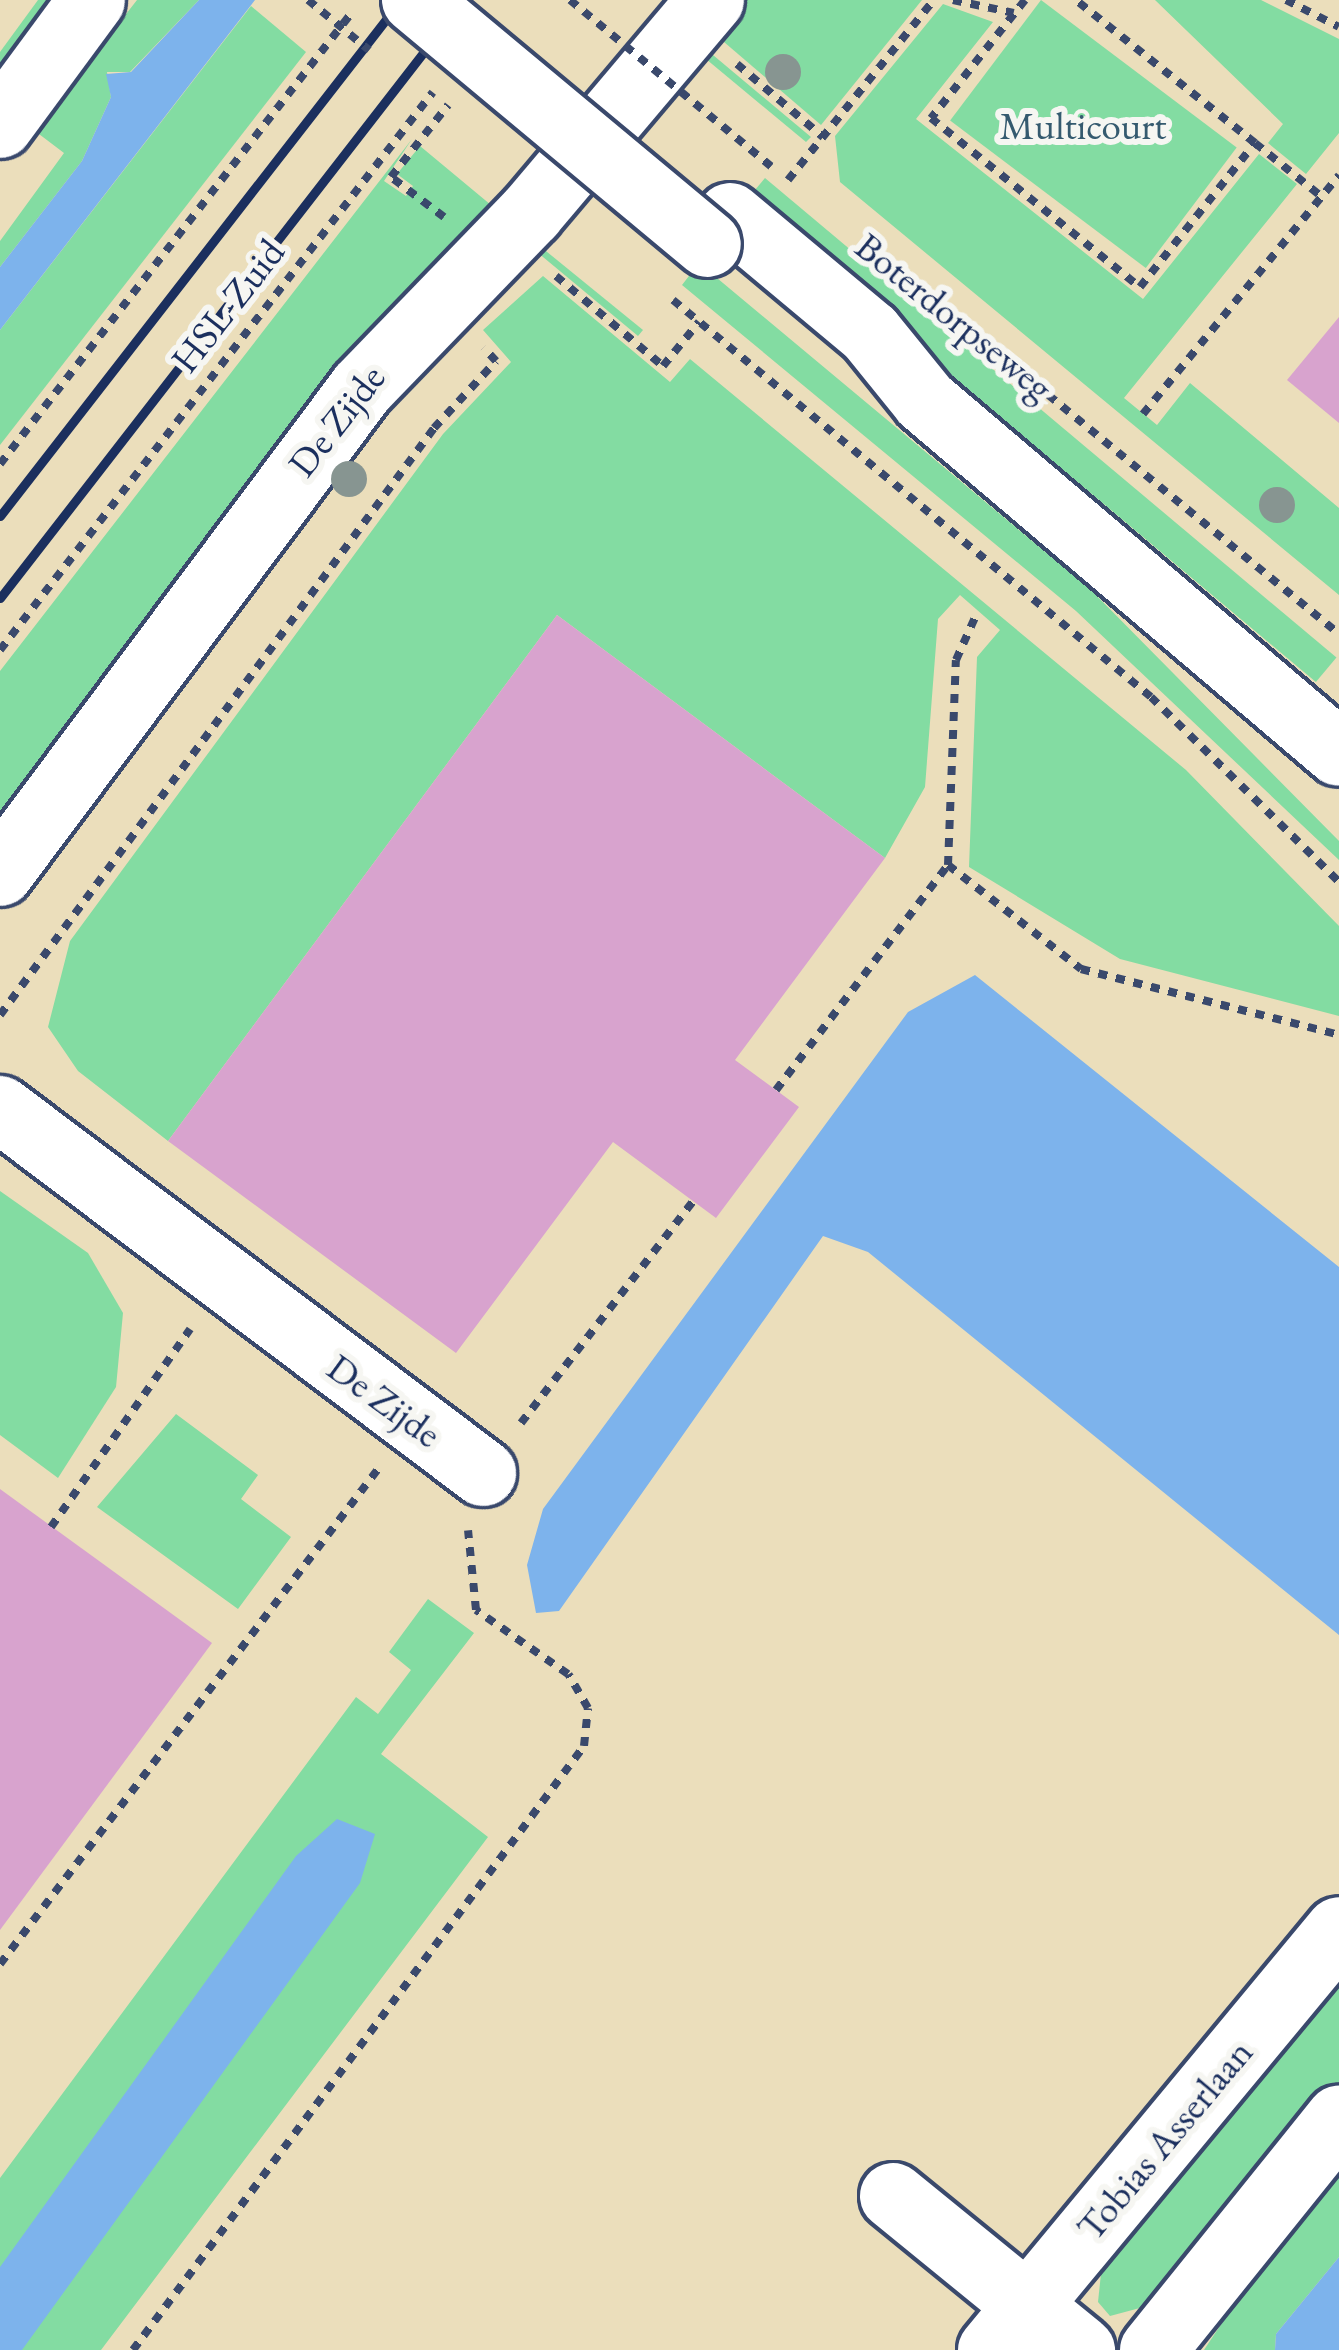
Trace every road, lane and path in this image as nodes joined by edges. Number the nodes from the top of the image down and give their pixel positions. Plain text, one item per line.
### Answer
1 (92, 0) edge
2 (361, 0) edge
3 (415, 0) edge
4 (467, 0) edge
5 (570, 0) edge
6 (934, 0) edge
7 (953, 0) edge
8 (1025, 0) edge
9 (1076, 0) edge
10 (1286, 0) edge
11 (1015, 13) junction
12 (716, 26) edge
13 (1339, 27) edge
14 (438, 85) dead end
15 (0, 125) edge
16 (823, 137) junction
17 (1256, 143) junction
18 (1339, 175) edge
19 (788, 180) junction
20 (806, 195) dead end
21 (1321, 196) junction
22 (719, 230) junction
23 (539, 262) dead end
24 (912, 283) dead end
25 (667, 295) dead end
26 (699, 322) junction
27 (466, 331) dead end
28 (1143, 414) dead end
29 (0, 464) edge
30 (977, 613) dead end
31 (1339, 634) edge
32 (0, 650) edge
33 (1339, 753) edge
34 (948, 865) junction
35 (0, 873) edge
36 (1339, 882) edge
37 (0, 1015) edge
38 (1339, 1035) edge
39 (776, 1090) dead end
40 (0, 1109) edge
41 (693, 1201) dead end
42 (220, 1282) junction
43 (416, 1424) junction
44 (483, 1473) junction
45 (51, 1527) dead end
46 (1339, 1930) edge
47 (0, 1964) edge
48 (1339, 2119) edge
49 (893, 2196) dead end
50 (1009, 2328) edge
51 (133, 2350) edge
52 (1082, 2350) edge
53 (1153, 2350) edge

1 - 15 street
2 - 29 path
3 - 22 street, bridge
4 - 22 street
5 - 19 path, bridge
6 - 16 path
7 - 11 path
8 - 11 path
9 - 17 path
10 - 13 path
11 - 17 path
12 - 16 path
12 - 35 street, De Zijde
14 - 32 path, HSL-Zuid
16 - 19 path
17 - 21 path
18 - 21 path
19 - 20 path
21 - 28 path
22 - 33 street
23 - 26 path
24 - 31 path, Boterdorpseweg
25 - 26 path
26 - 36 path
27 - 37 path
30 - 34 path
34 - 38 path
34 - 39 path
40 - 42 street, De Zijde
41 - 44 path
42 - 43 street, De Zijde
42 - 45 path
43 - 44 street, De Zijde
43 - 47 path
44 - 51 path
46 - 50 street, Tobias Asserlaan
48 - 53 street
49 - 50 street
50 - 52 street

